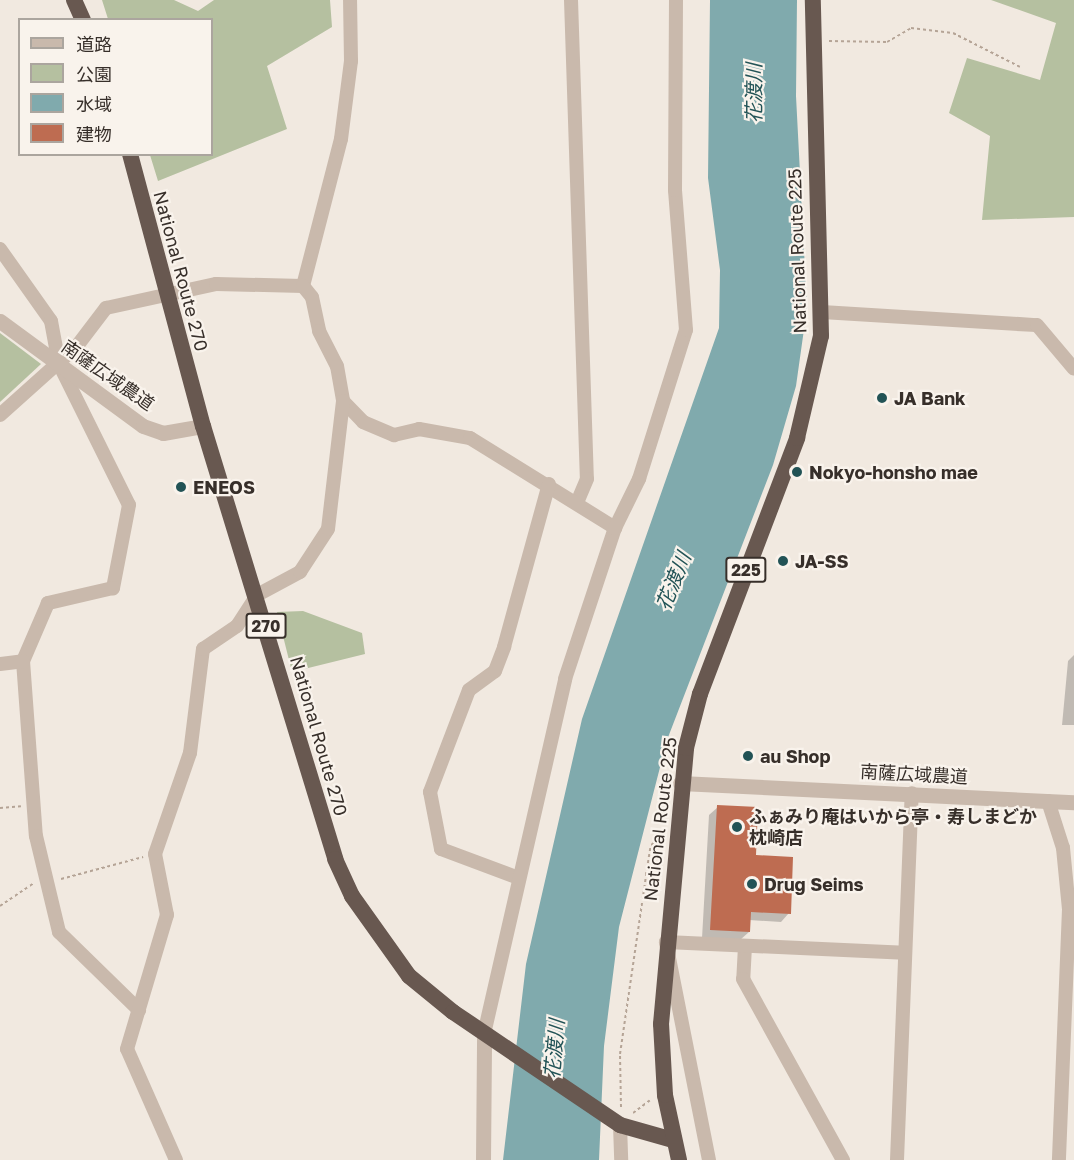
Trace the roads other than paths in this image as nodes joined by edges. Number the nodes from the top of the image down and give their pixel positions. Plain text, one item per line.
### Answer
1 (74, 0) edge
2 (350, 0) edge
3 (571, 0) edge
4 (676, 0) edge
5 (813, 0) edge
6 (81, 18) edge
7 (130, 156) edge
8 (0, 249) edge
9 (303, 286) junction
10 (169, 296) junction
11 (822, 312) junction
12 (0, 321) edge
13 (58, 364) junction
14 (1074, 369) edge
15 (343, 401) junction
16 (0, 415) edge
17 (203, 426) junction
18 (549, 484) junction
19 (577, 503) junction
20 (615, 528) junction
21 (257, 595) junction
22 (23, 661) junction
23 (0, 664) edge
24 (680, 783) junction
25 (912, 793) junction
26 (1048, 801) junction
27 (1074, 802) edge
28 (516, 877) junction
29 (666, 942) junction
30 (745, 946) junction
31 (904, 953) junction
32 (139, 1010) junction
33 (489, 1038) junction
34 (618, 1123) junction
35 (673, 1140) junction
36 (176, 1160) edge
37 (483, 1160) edge
38 (621, 1160) edge
39 (679, 1160) edge
40 (709, 1160) edge
41 (843, 1160) edge
42 (897, 1160) edge
43 (1059, 1160) edge

1 - 6 highway
2 - 9 street
3 - 19 street
4 - 20 street
5 - 11 highway, National Route 225 / 225
7 - 10 highway, National Route 270 / 270
8 - 13 street
9 - 10 street
9 - 15 street
10 - 13 street
10 - 17 highway, National Route 270 / 270
11 - 14 street
11 - 24 highway, National Route 225 / 225
12 - 13 street, 南薩広域農道
13 - 16 street
13 - 17 street, 南薩広域農道
13 - 22 street
15 - 18 street
15 - 21 street
17 - 21 highway, National Route 270 / 270
18 - 19 street
18 - 28 street
19 - 20 street
20 - 28 street
21 - 32 street
21 - 33 highway, National Route 270 / 270
22 - 23 street
22 - 32 street
24 - 25 street, 南薩広域農道
24 - 29 highway, National Route 225 / 225
25 - 26 street, 南薩広域農道
25 - 31 street
26 - 27 street, 南薩広域農道
26 - 43 street
28 - 33 street
29 - 30 street
29 - 35 highway, National Route 225 / 225
29 - 40 street
30 - 31 street
30 - 41 street
31 - 42 street
32 - 36 street
33 - 34 highway, National Route 270 / 270
33 - 37 street
34 - 35 highway, National Route 270 / 270
34 - 38 street
35 - 39 highway, National Route 225 / 225

